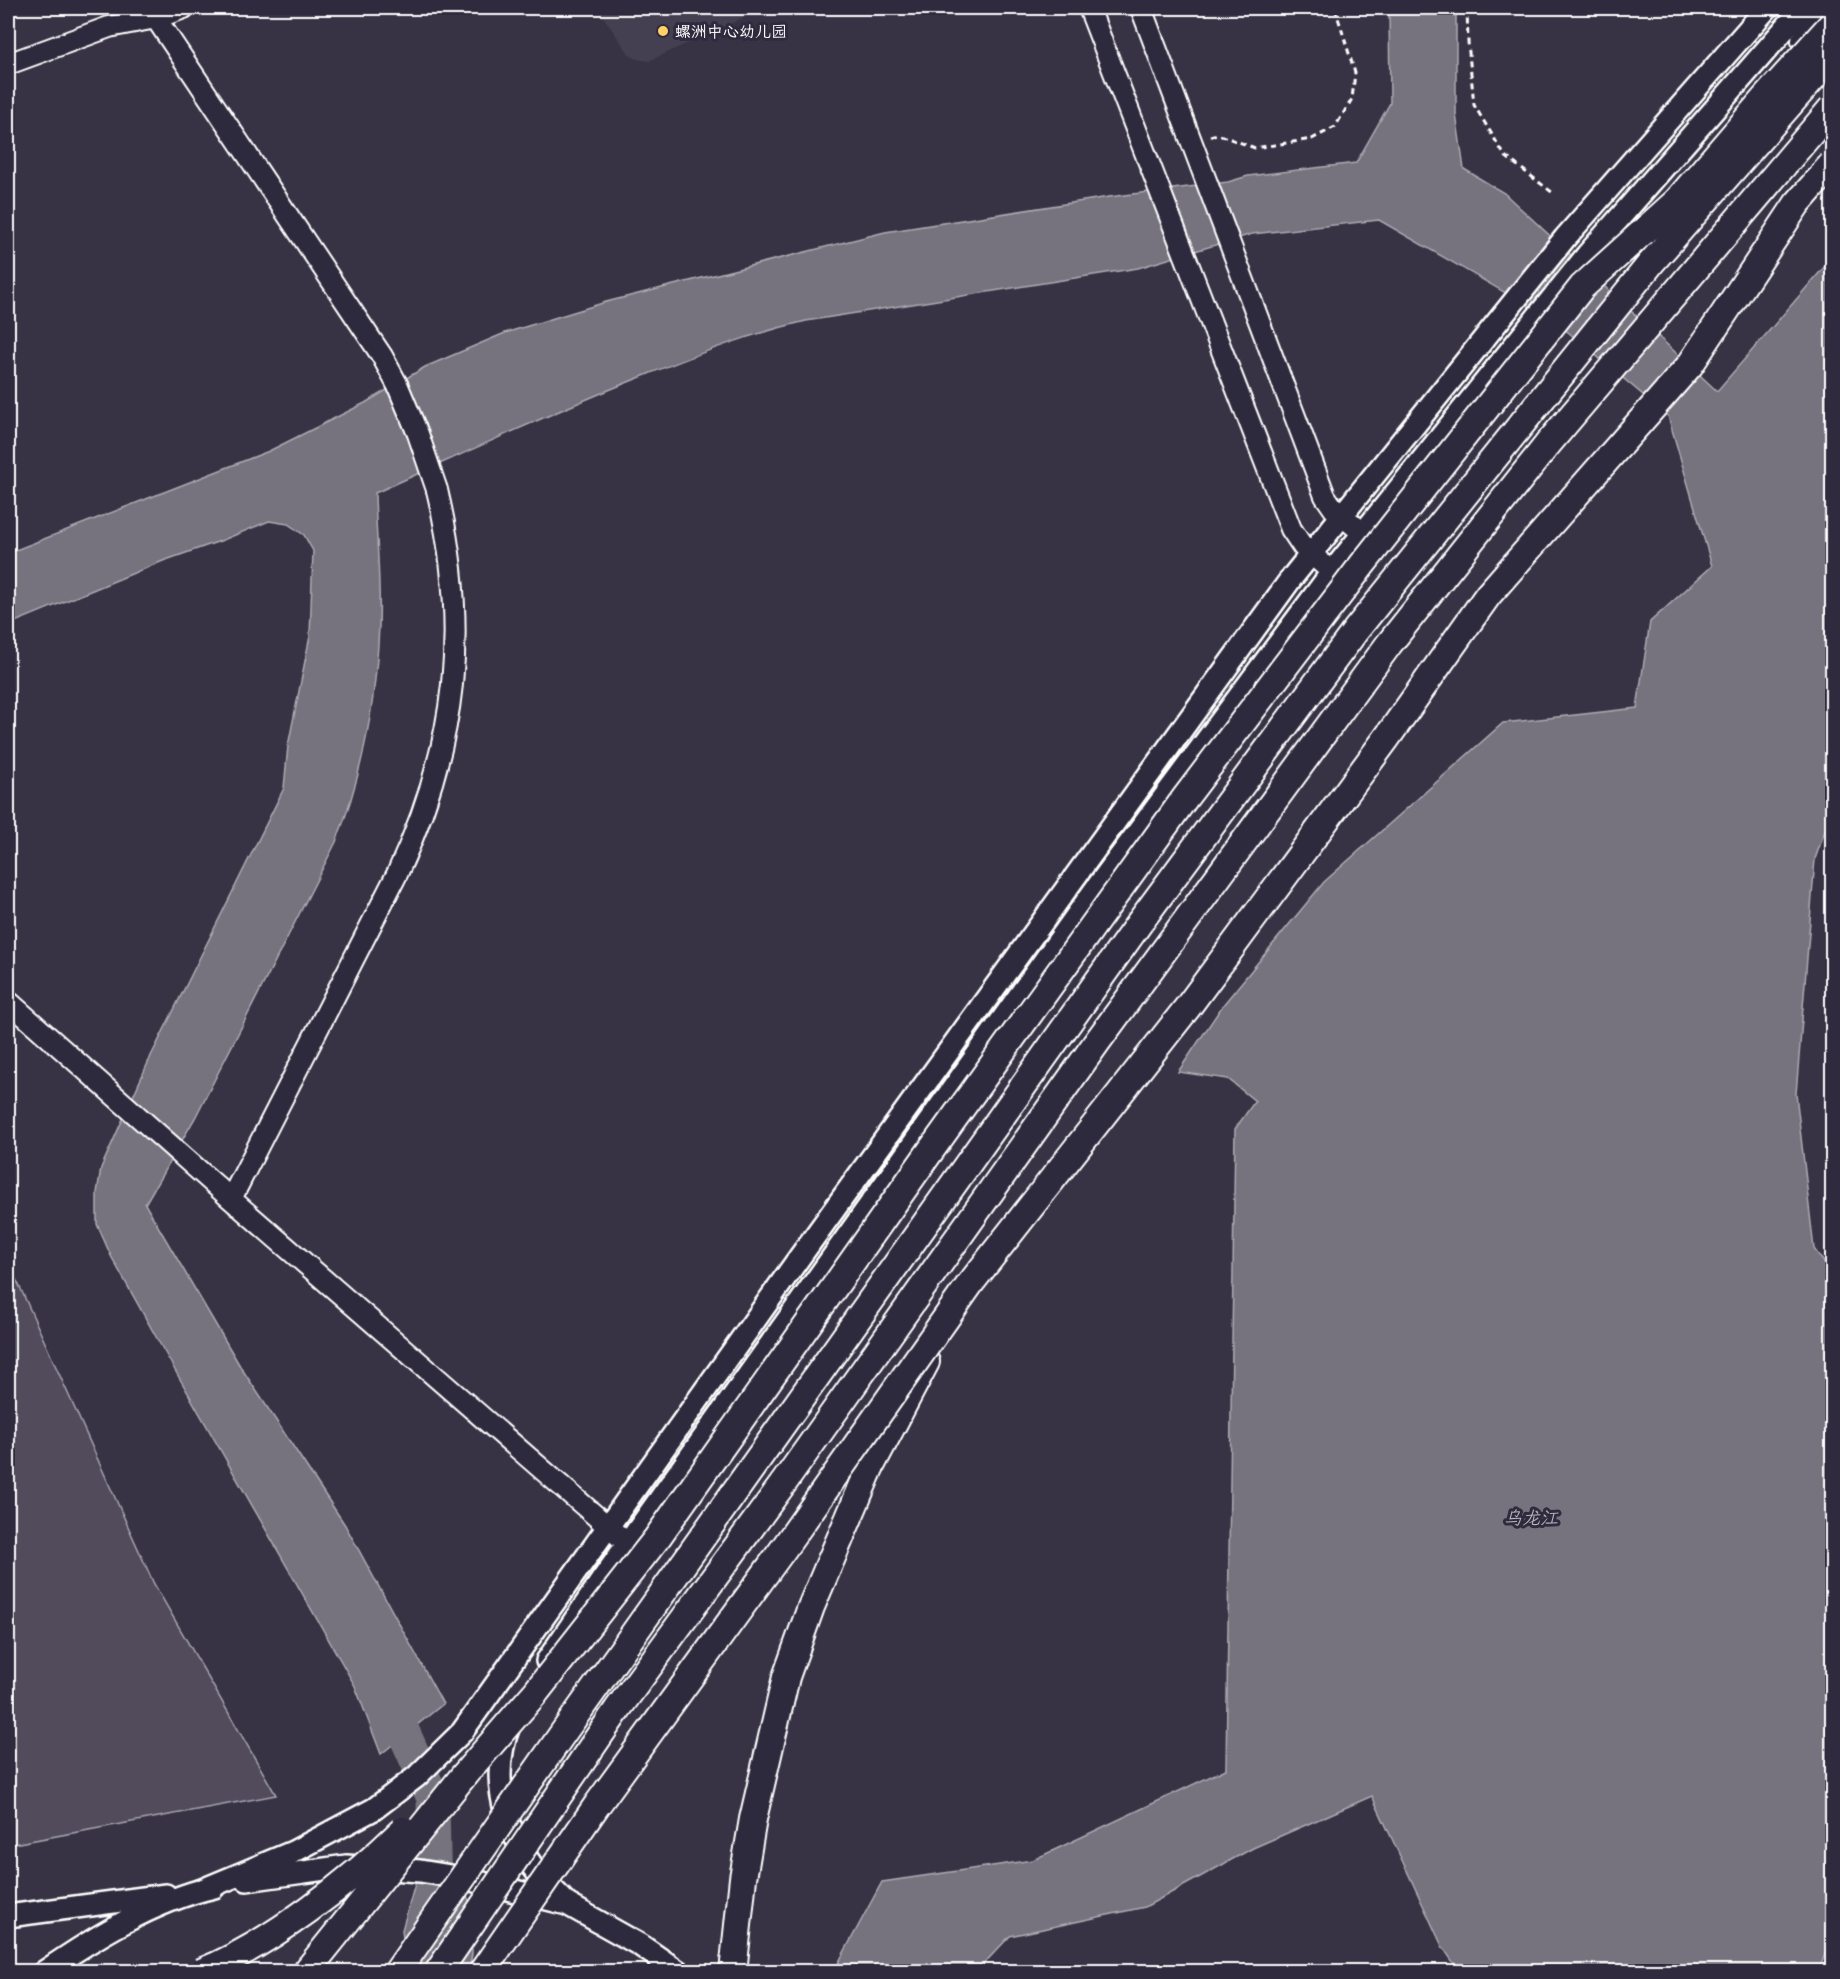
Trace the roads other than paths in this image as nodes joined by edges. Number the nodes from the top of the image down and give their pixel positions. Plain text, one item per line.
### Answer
1 (184, 8) edge
2 (1089, 8) edge
3 (1140, 8) edge
4 (1767, 8) edge
5 (1803, 8) edge
6 (1830, 8) edge
7 (152, 13) edge
8 (1833, 24) edge
9 (1833, 56) edge
10 (8, 64) edge
11 (1765, 99) junction
12 (1833, 108) edge
13 (1833, 164) edge
14 (1342, 516) junction
15 (1363, 533) junction
16 (1311, 554) junction
17 (1332, 572) junction
18 (8, 1001) edge
19 (231, 1199) junction
20 (970, 1284) junction
21 (608, 1526) junction
22 (628, 1544) junction
23 (465, 1774) junction
24 (463, 1878) junction
25 (198, 1891) junction
26 (567, 1904) junction
27 (8, 1916) edge
28 (44, 1971) edge
29 (201, 1971) edge
30 (306, 1971) edge
31 (397, 1971) edge
32 (438, 1971) edge
33 (482, 1971) edge
34 (679, 1971) edge
35 (733, 1971) edge

1 - 7 street
2 - 16 street
3 - 14 street
4 - 14 main road
5 - 15 main road
6 - 11 highway, bridge
7 - 10 street
7 - 19 street, bridge
8 - 11 highway, bridge
9 - 24 highway, bridge
11 - 23 highway, bridge
12 - 32 highway, bridge
13 - 20 highway, bridge
14 - 15 street
14 - 16 main road
15 - 17 main road
16 - 17 street
16 - 21 main road
17 - 22 main road
18 - 19 street
19 - 21 street
20 - 33 highway, bridge
20 - 35 highway, bridge
21 - 22 street
21 - 25 main road
22 - 26 main road
23 - 29 highway, bridge
23 - 30 highway, bridge
24 - 25 main road, bridge
24 - 26 main road
24 - 31 highway, bridge
25 - 27 main road
25 - 28 main road
26 - 34 main road

